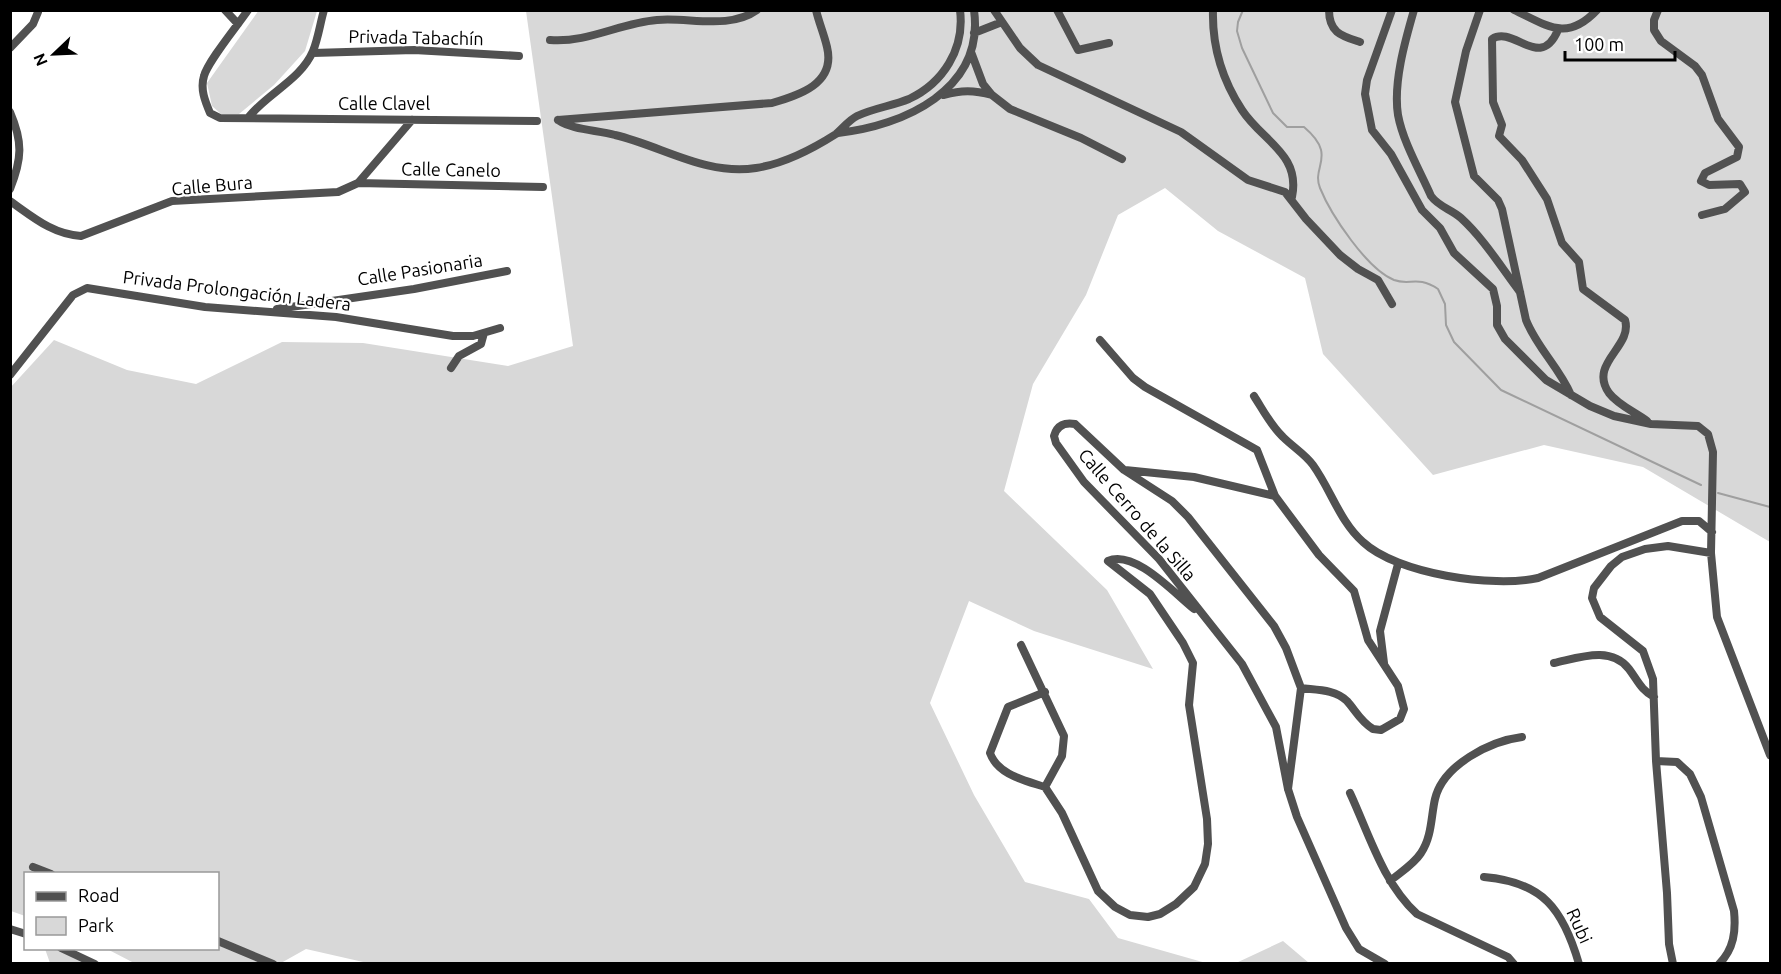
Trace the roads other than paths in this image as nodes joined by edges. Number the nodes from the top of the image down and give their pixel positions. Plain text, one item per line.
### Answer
1 (225, 10) edge
2 (248, 10) edge
3 (324, 10) edge
4 (757, 10) edge
5 (816, 10) edge
6 (960, 10) edge
7 (974, 10) edge
8 (994, 10) edge
9 (1057, 10) edge
10 (1213, 10) edge
11 (1329, 10) edge
12 (1392, 10) edge
13 (1414, 10) edge
14 (1480, 10) edge
15 (1514, 10) edge
16 (1597, 10) edge
17 (1658, 10) edge
18 (38, 12) edge
19 (1002, 22) junction
20 (238, 24) junction
21 (1558, 30) junction
22 (974, 33) junction
23 (550, 40) dead end
24 (1360, 42) dead end
25 (1109, 43) dead end
26 (10, 48) edge
27 (313, 52) junction
28 (971, 52) junction
29 (519, 56) dead end
30 (944, 95) junction
31 (992, 95) junction
32 (907, 100) junction
33 (876, 108) junction
34 (10, 112) edge
35 (911, 112) junction
36 (248, 118) junction
37 (412, 120) junction
38 (537, 121) dead end
39 (881, 123) junction
40 (836, 133) junction
41 (1122, 159) dead end
42 (358, 183) junction
43 (543, 187) dead end
44 (10, 189) edge
45 (1292, 197) junction
46 (10, 201) edge
47 (1702, 215) dead end
48 (507, 271) dead end
49 (1521, 293) junction
50 (1392, 304) dead end
51 (268, 310) junction
52 (500, 328) dead end
53 (484, 333) junction
54 (1100, 340) dead end
55 (451, 368) dead end
56 (10, 375) edge
57 (1254, 396) dead end
58 (1571, 396) junction
59 (1651, 424) junction
60 (1124, 470) junction
61 (1275, 496) junction
62 (1712, 532) junction
63 (1711, 553) junction
64 (1398, 564) junction
65 (1202, 616) junction
66 (1021, 645) dead end
67 (1554, 663) dead end
68 (1385, 668) junction
69 (1301, 688) junction
70 (1045, 692) junction
71 (1654, 697) junction
72 (1522, 737) dead end
73 (1770, 755) edge
74 (1656, 761) junction
75 (1045, 787) junction
76 (1288, 789) junction
77 (1350, 793) dead end
78 (33, 867) dead end
79 (48, 872) edge
80 (1484, 877) dead end
81 (1390, 881) junction
82 (219, 941) edge
83 (66, 950) edge
84 (96, 963) edge
85 (273, 963) edge
86 (1385, 963) edge
87 (1514, 963) edge
88 (1579, 963) edge
89 (1673, 963) edge
90 (1719, 963) edge

1 - 20 street
2 - 20 street
3 - 27 street
4 - 23 street
5 - 40 street
6 - 32 street
7 - 22 street
8 - 19 street
9 - 25 street
10 - 45 street
11 - 24 street
12 - 58 street
13 - 49 street
14 - 49 street
15 - 21 street
16 - 21 street
17 - 47 street
18 - 26 street
19 - 22 street
19 - 45 street
20 - 36 street, Calle Clavel
21 - 59 street
22 - 28 street
27 - 29 street, Privada Tabachín
27 - 36 street
28 - 30 street
28 - 31 street
30 - 31 street
30 - 35 street
31 - 41 street
32 - 33 street
32 - 35 street
33 - 39 street
33 - 40 street
34 - 44 street
35 - 39 street
36 - 37 street, Calle Clavel
37 - 38 street, Calle Clavel
37 - 42 street
39 - 40 street
42 - 43 street, Calle Canelo
42 - 46 street, Calle Bura
45 - 50 street
48 - 51 street, Calle Pasionaria
49 - 58 street
51 - 53 street, Privada Prolongación Ladera
51 - 56 street, Privada Prolongación Ladera
52 - 53 street, Privada Prolongación Ladera
53 - 55 street
54 - 61 street
57 - 64 street
58 - 59 street
59 - 62 street
60 - 61 street
60 - 65 street, Calle Cerro de la Silla
60 - 69 street, Calle Cerro de la Silla
61 - 68 street
62 - 63 street
62 - 64 street
63 - 71 street
63 - 73 street
64 - 68 street
65 - 75 street
65 - 76 street, Calle Cerro de la Silla
66 - 70 street
67 - 71 street
68 - 69 street
69 - 76 street
70 - 75 street
70 - 75 street
71 - 74 street
72 - 81 street
74 - 89 street
74 - 90 street
76 - 86 street, Calle Cerro de la Silla
77 - 81 street
78 - 79 street
80 - 88 street, Rubi
81 - 87 street
82 - 85 street
83 - 84 street

